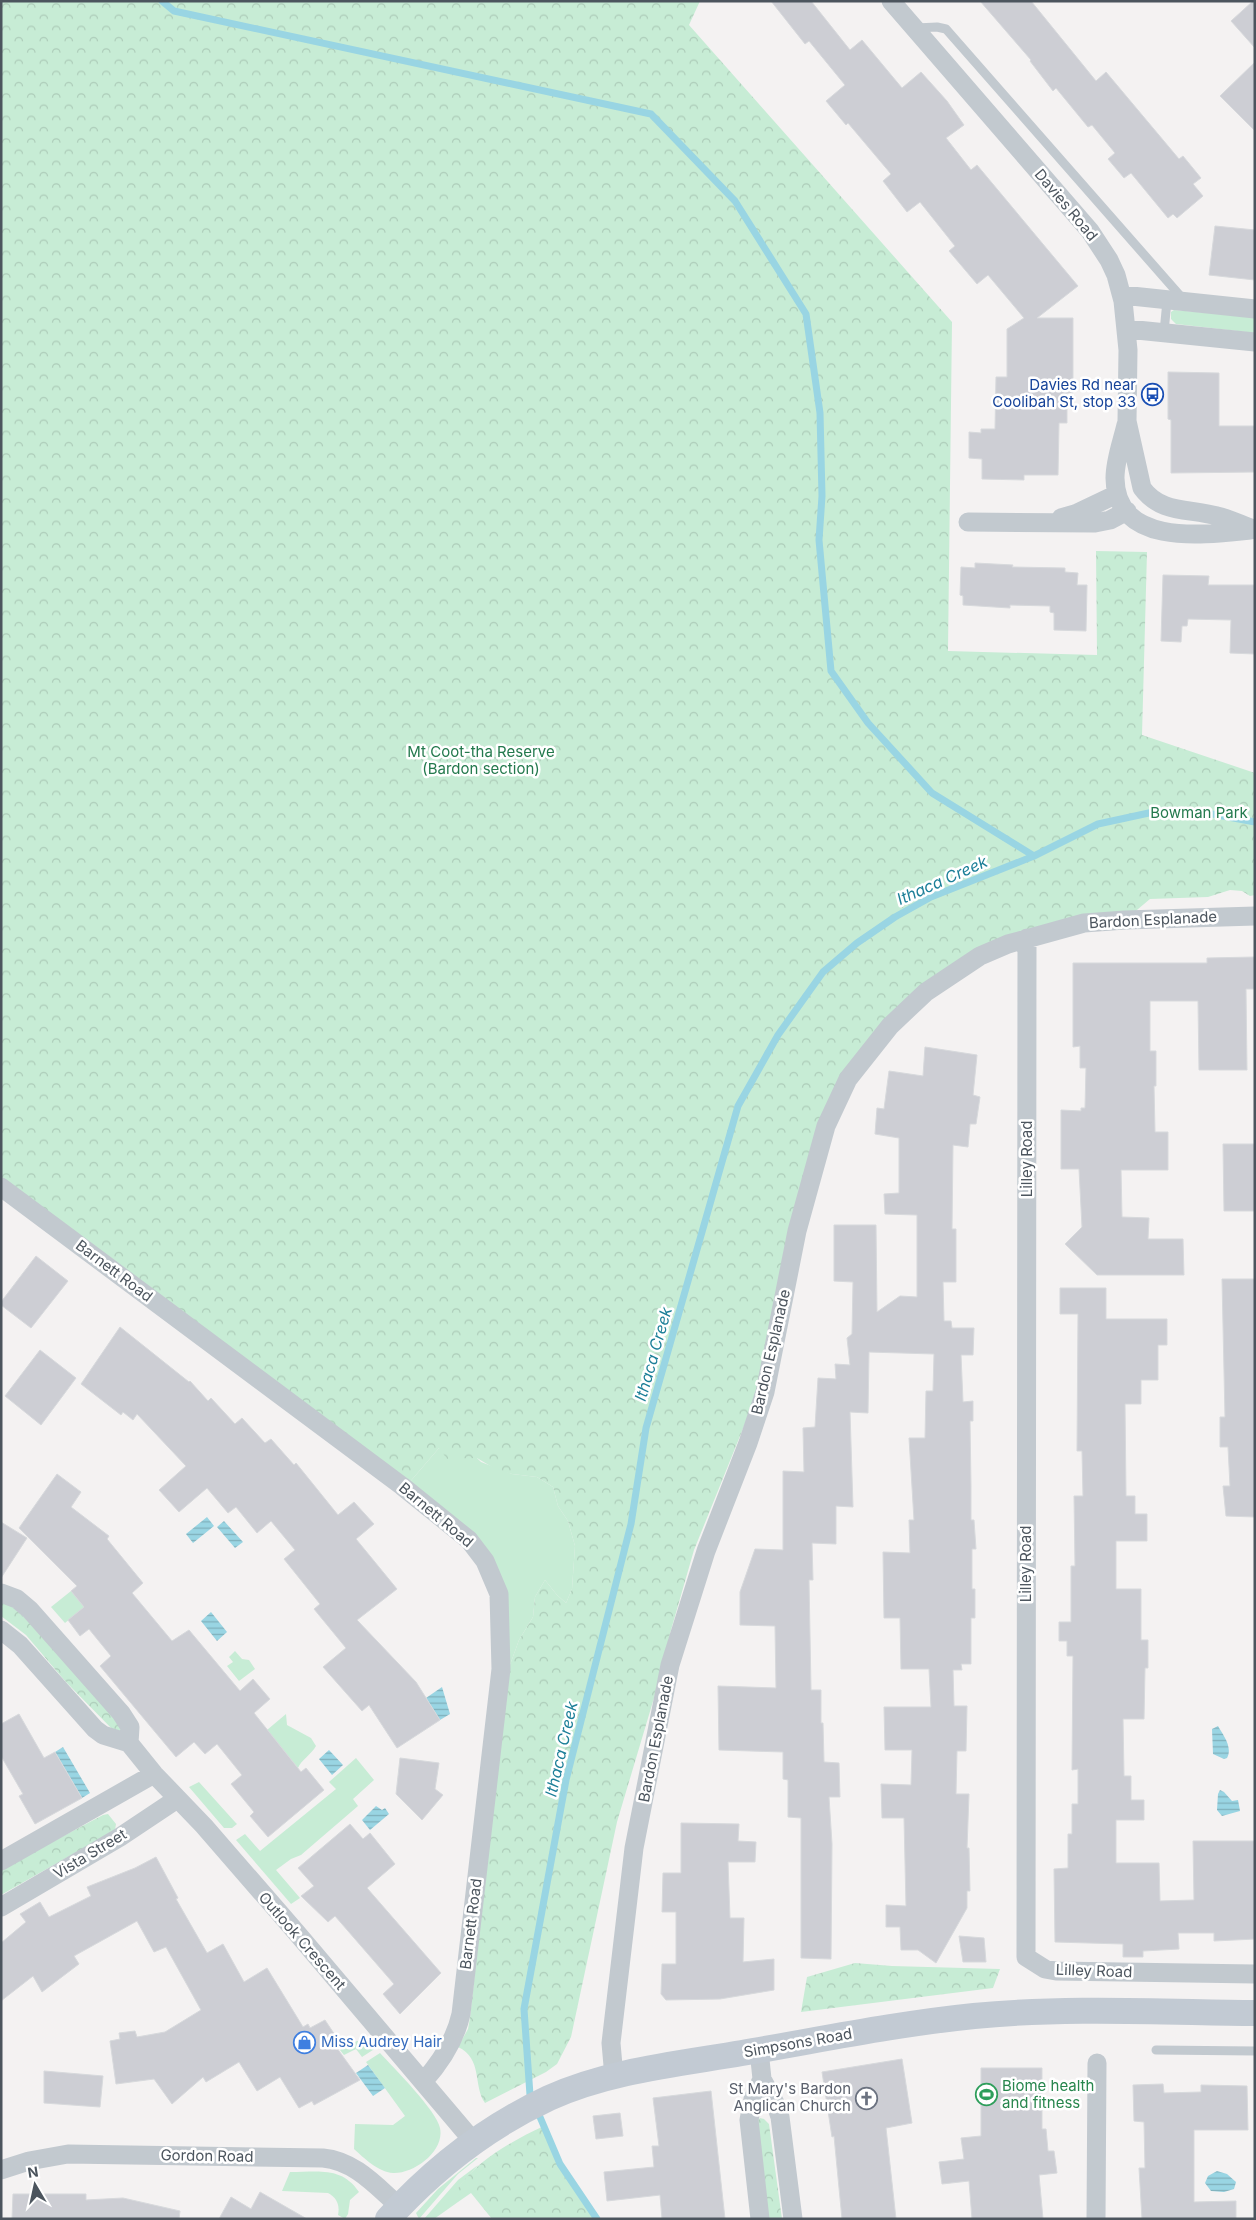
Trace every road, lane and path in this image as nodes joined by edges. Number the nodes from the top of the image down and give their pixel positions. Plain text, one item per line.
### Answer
1 (890, 1) edge
2 (913, 28) junction
3 (1122, 295) junction
4 (1167, 301) junction
5 (1186, 303) junction
6 (1255, 309) edge
7 (1127, 329) junction
8 (1164, 332) junction
9 (1255, 342) edge
10 (1127, 421) junction
11 (1117, 494) junction
12 (1127, 511) junction
13 (968, 522) dead end
14 (1048, 522) junction
15 (1254, 529) edge
16 (1255, 916) edge
17 (1027, 938) junction
18 (1, 1186) edge
19 (1, 1593) edge
20 (1, 1630) edge
21 (129, 1743) junction
22 (154, 1774) junction
23 (177, 1798) junction
24 (1, 1861) edge
25 (1, 1907) edge
26 (1255, 1974) edge
27 (1255, 2013) edge
28 (759, 2050) junction
29 (1156, 2050) dead end
30 (1255, 2051) edge
31 (1096, 2063) dead end
32 (614, 2077) junction
33 (762, 2079) junction
34 (423, 2082) junction
35 (473, 2141) junction
36 (1, 2170) edge
37 (397, 2212) edge
38 (760, 2219) edge
39 (794, 2219) edge
40 (1096, 2219) edge

1 - 2 street, Davies Road
2 - 3 street, Davies Road
2 - 5 lane, Davies Road
3 - 4 street
3 - 7 street, Davies Road
4 - 5 street
4 - 8 lane
5 - 6 street
7 - 8 street
7 - 10 street, Davies Road
8 - 9 street
10 - 11 street, Davies Road
10 - 15 street, Davies Road
11 - 12 street
11 - 14 street
12 - 14 street
12 - 15 street
13 - 14 street
16 - 17 street, Bardon Esplanade
17 - 26 street, Lilley Road
17 - 32 street, Bardon Esplanade
18 - 34 street, Barnett Road
19 - 21 street, Outlook Crescent
20 - 21 street
21 - 22 street, Outlook Crescent
22 - 23 street, Outlook Crescent
22 - 24 street
23 - 25 street, Vista Street
23 - 34 street, Outlook Crescent
27 - 28 main road, Simpsons Road
28 - 32 main road, Simpsons Road
28 - 33 street
29 - 30 lane
31 - 40 street
32 - 35 main road, Simpsons Road
33 - 38 street
33 - 39 street
34 - 35 street, Outlook Crescent
35 - 37 main road, Simpsons Road
36 - 37 street, Gordon Road

